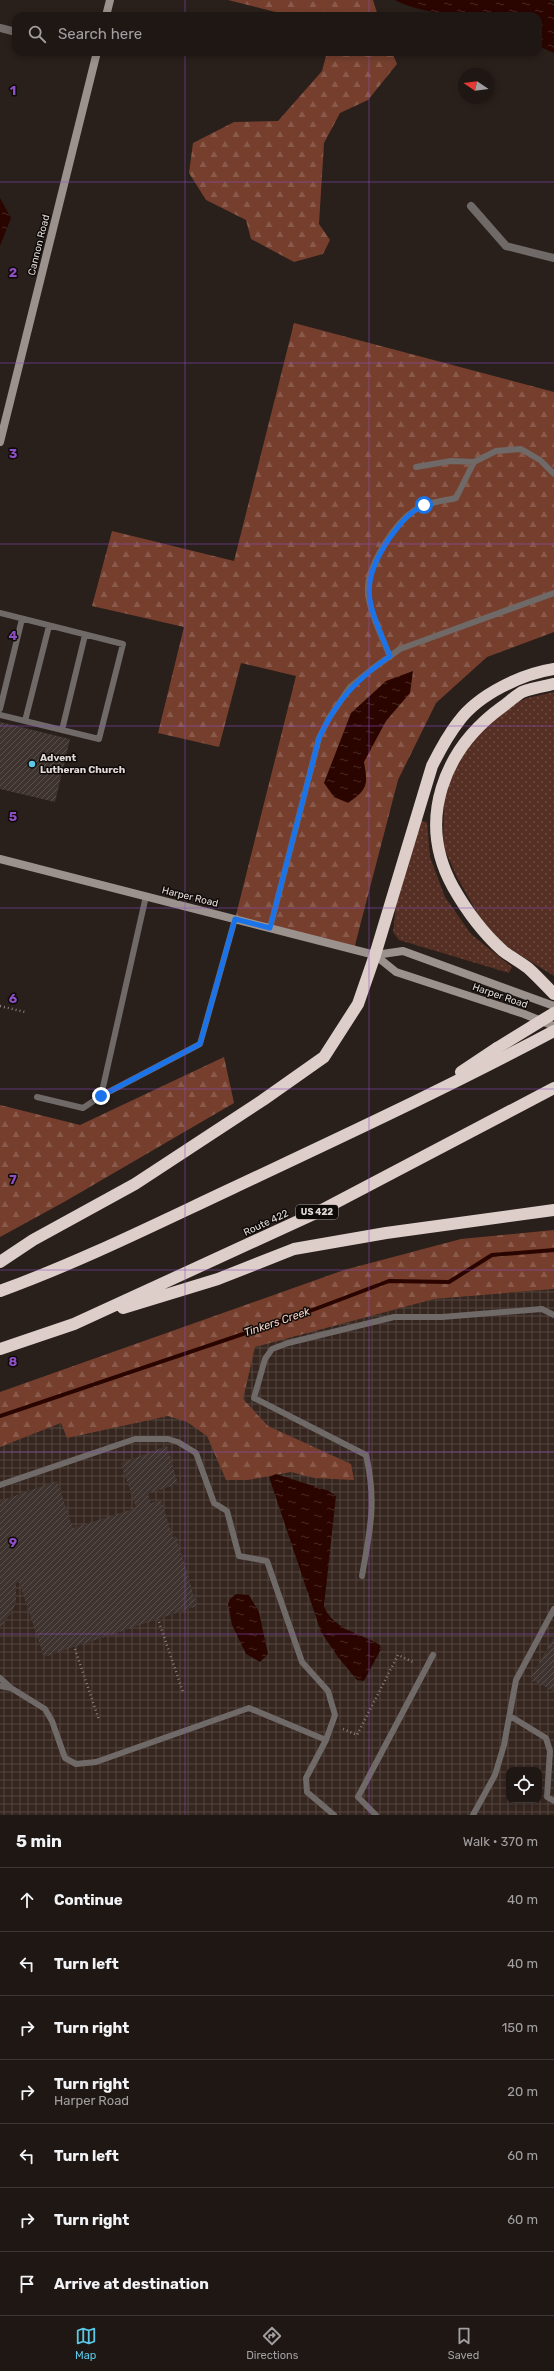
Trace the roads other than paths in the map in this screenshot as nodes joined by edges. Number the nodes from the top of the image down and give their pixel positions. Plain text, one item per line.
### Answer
1 (110, 0) edge
2 (107, 12) edge
3 (0, 28) edge
4 (12, 31) edge
5 (96, 56) edge
6 (471, 206) dead end
7 (554, 258) edge
8 (0, 442) edge
9 (474, 462) junction
10 (416, 467) dead end
11 (554, 474) edge
12 (554, 593) edge
13 (0, 613) edge
14 (22, 619) junction
15 (49, 626) junction
16 (85, 635) junction
17 (390, 656) junction
18 (554, 669) edge
19 (3, 684) edge
20 (554, 684) edge
21 (0, 709) edge
22 (0, 715) edge
23 (25, 721) junction
24 (62, 730) junction
25 (0, 859) edge
26 (146, 896) junction
27 (235, 919) junction
28 (270, 928) junction
29 (375, 955) junction
30 (554, 994) edge
31 (554, 1006) edge
32 (554, 1013) edge
33 (554, 1026) edge
34 (554, 1031) edge
35 (554, 1088) edge
36 (101, 1096) junction
37 (37, 1097) dead end
38 (421, 1099) junction
39 (554, 1210) edge
40 (0, 1262) edge
41 (0, 1291) edge
42 (554, 1315) edge
43 (74, 1324) junction
44 (0, 1349) edge
45 (0, 1485) edge
46 (362, 1576) dead end
47 (554, 1609) edge
48 (433, 1655) dead end
49 (0, 1678) edge
50 (0, 1686) edge
51 (11, 1688) junction
52 (510, 1716) junction
53 (326, 1740) junction
54 (554, 1801) edge
55 (334, 1815) edge
56 (376, 1815) edge
57 (473, 1815) edge

1 - 2 street
3 - 4 street
5 - 8 street, Cannon Road
6 - 7 street
9 - 10 lane
9 - 11 lane
9 - 17 lane
12 - 17 lane
13 - 14 lane
14 - 15 lane
14 - 19 lane
15 - 16 lane
15 - 23 lane
16 - 24 lane
16 - 24 lane
17 - 28 lane
18 - 29 highway
19 - 21 lane
20 - 30 highway
22 - 23 lane
23 - 24 lane
25 - 26 street, Harper Road
26 - 27 street, Harper Road
26 - 36 lane
27 - 28 street, Harper Road
27 - 36 lane
28 - 29 street, Harper Road
29 - 31 street, Harper Road
29 - 33 street, Harper Road
29 - 40 highway
32 - 38 highway, bridge
34 - 38 highway
35 - 43 highway, Route 422 / US 422
36 - 37 lane
38 - 41 highway
39 - 43 highway
42 - 46 lane
43 - 44 highway, Route 422 / US 422
45 - 53 lane
47 - 52 lane
48 - 56 lane
49 - 51 lane
50 - 51 lane
51 - 53 lane
52 - 54 lane
52 - 57 lane
53 - 55 lane

